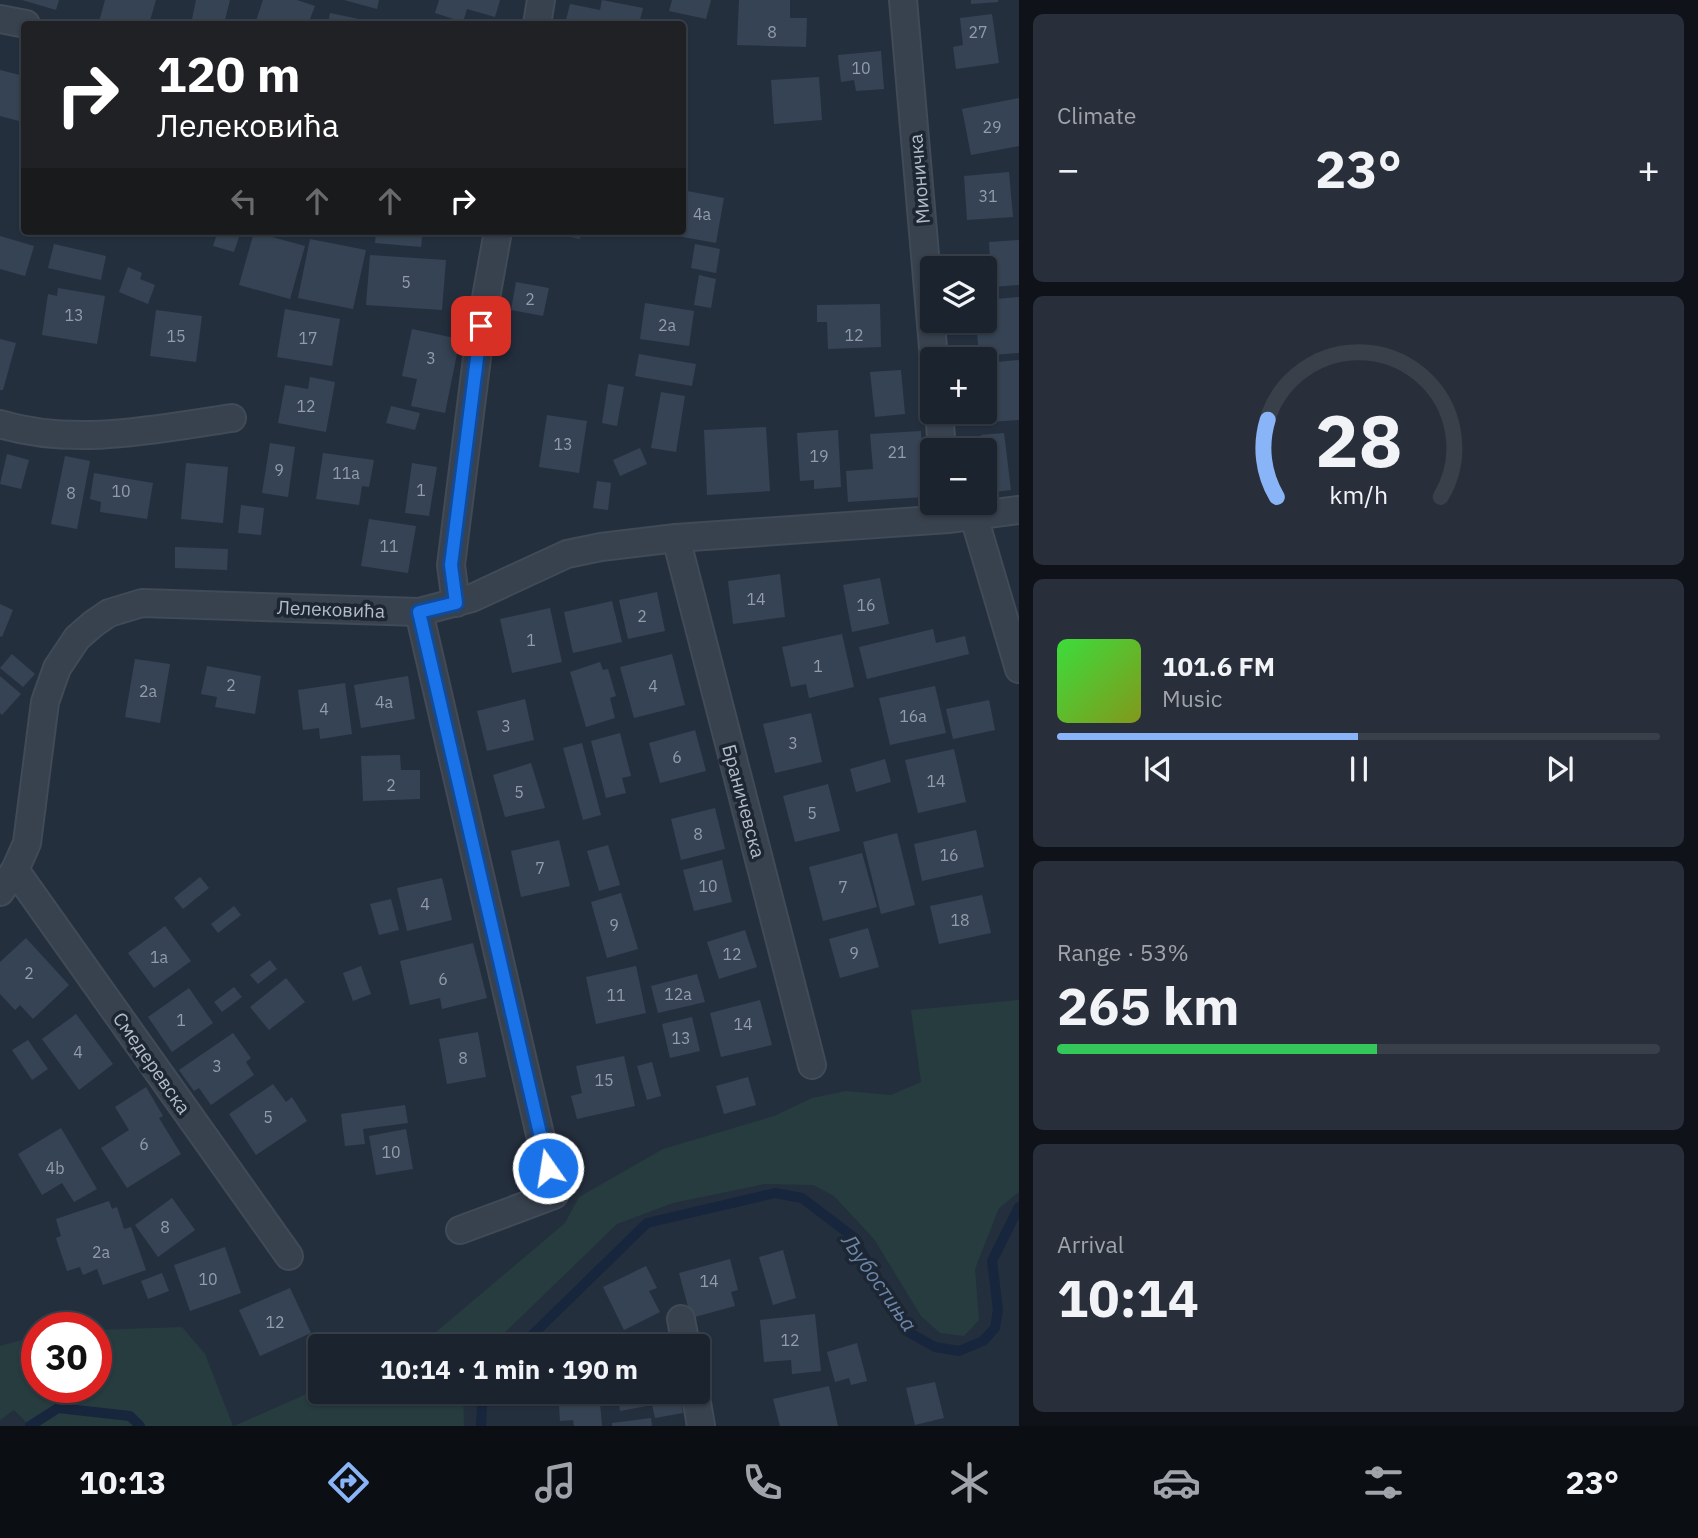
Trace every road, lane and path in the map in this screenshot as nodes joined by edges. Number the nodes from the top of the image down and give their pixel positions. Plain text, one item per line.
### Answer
1 (541, 0) edge
2 (903, 0) edge
3 (0, 19) edge
4 (538, 21) edge
5 (21, 23) edge
6 (497, 235) edge
7 (933, 347) edge
8 (232, 418) dead end
9 (0, 424) edge
10 (1019, 510) edge
11 (997, 511) edge
12 (934, 515) edge
13 (957, 515) edge
14 (676, 538) junction
15 (456, 603) junction
16 (419, 612) junction
17 (1019, 669) edge
18 (15, 870) junction
19 (0, 892) edge
20 (812, 1065) dead end
21 (460, 1230) dead end
22 (289, 1256) dead end
23 (681, 1319) dead end
24 (684, 1334) edge
25 (697, 1404) edge
26 (701, 1426) edge

1 - 4 street
2 - 7 street, Мионичка
3 - 5 street
6 - 15 street
8 - 9 street
10 - 11 street, Лелековића
12 - 14 street, Лелековића
13 - 17 street
14 - 15 street, Лелековића
14 - 20 street, Браничевска
15 - 16 street, Лелековића
16 - 18 street, Лелековића
16 - 21 street
18 - 19 street, Лелековића
18 - 22 street, Смедеревска
23 - 24 street
25 - 26 street

